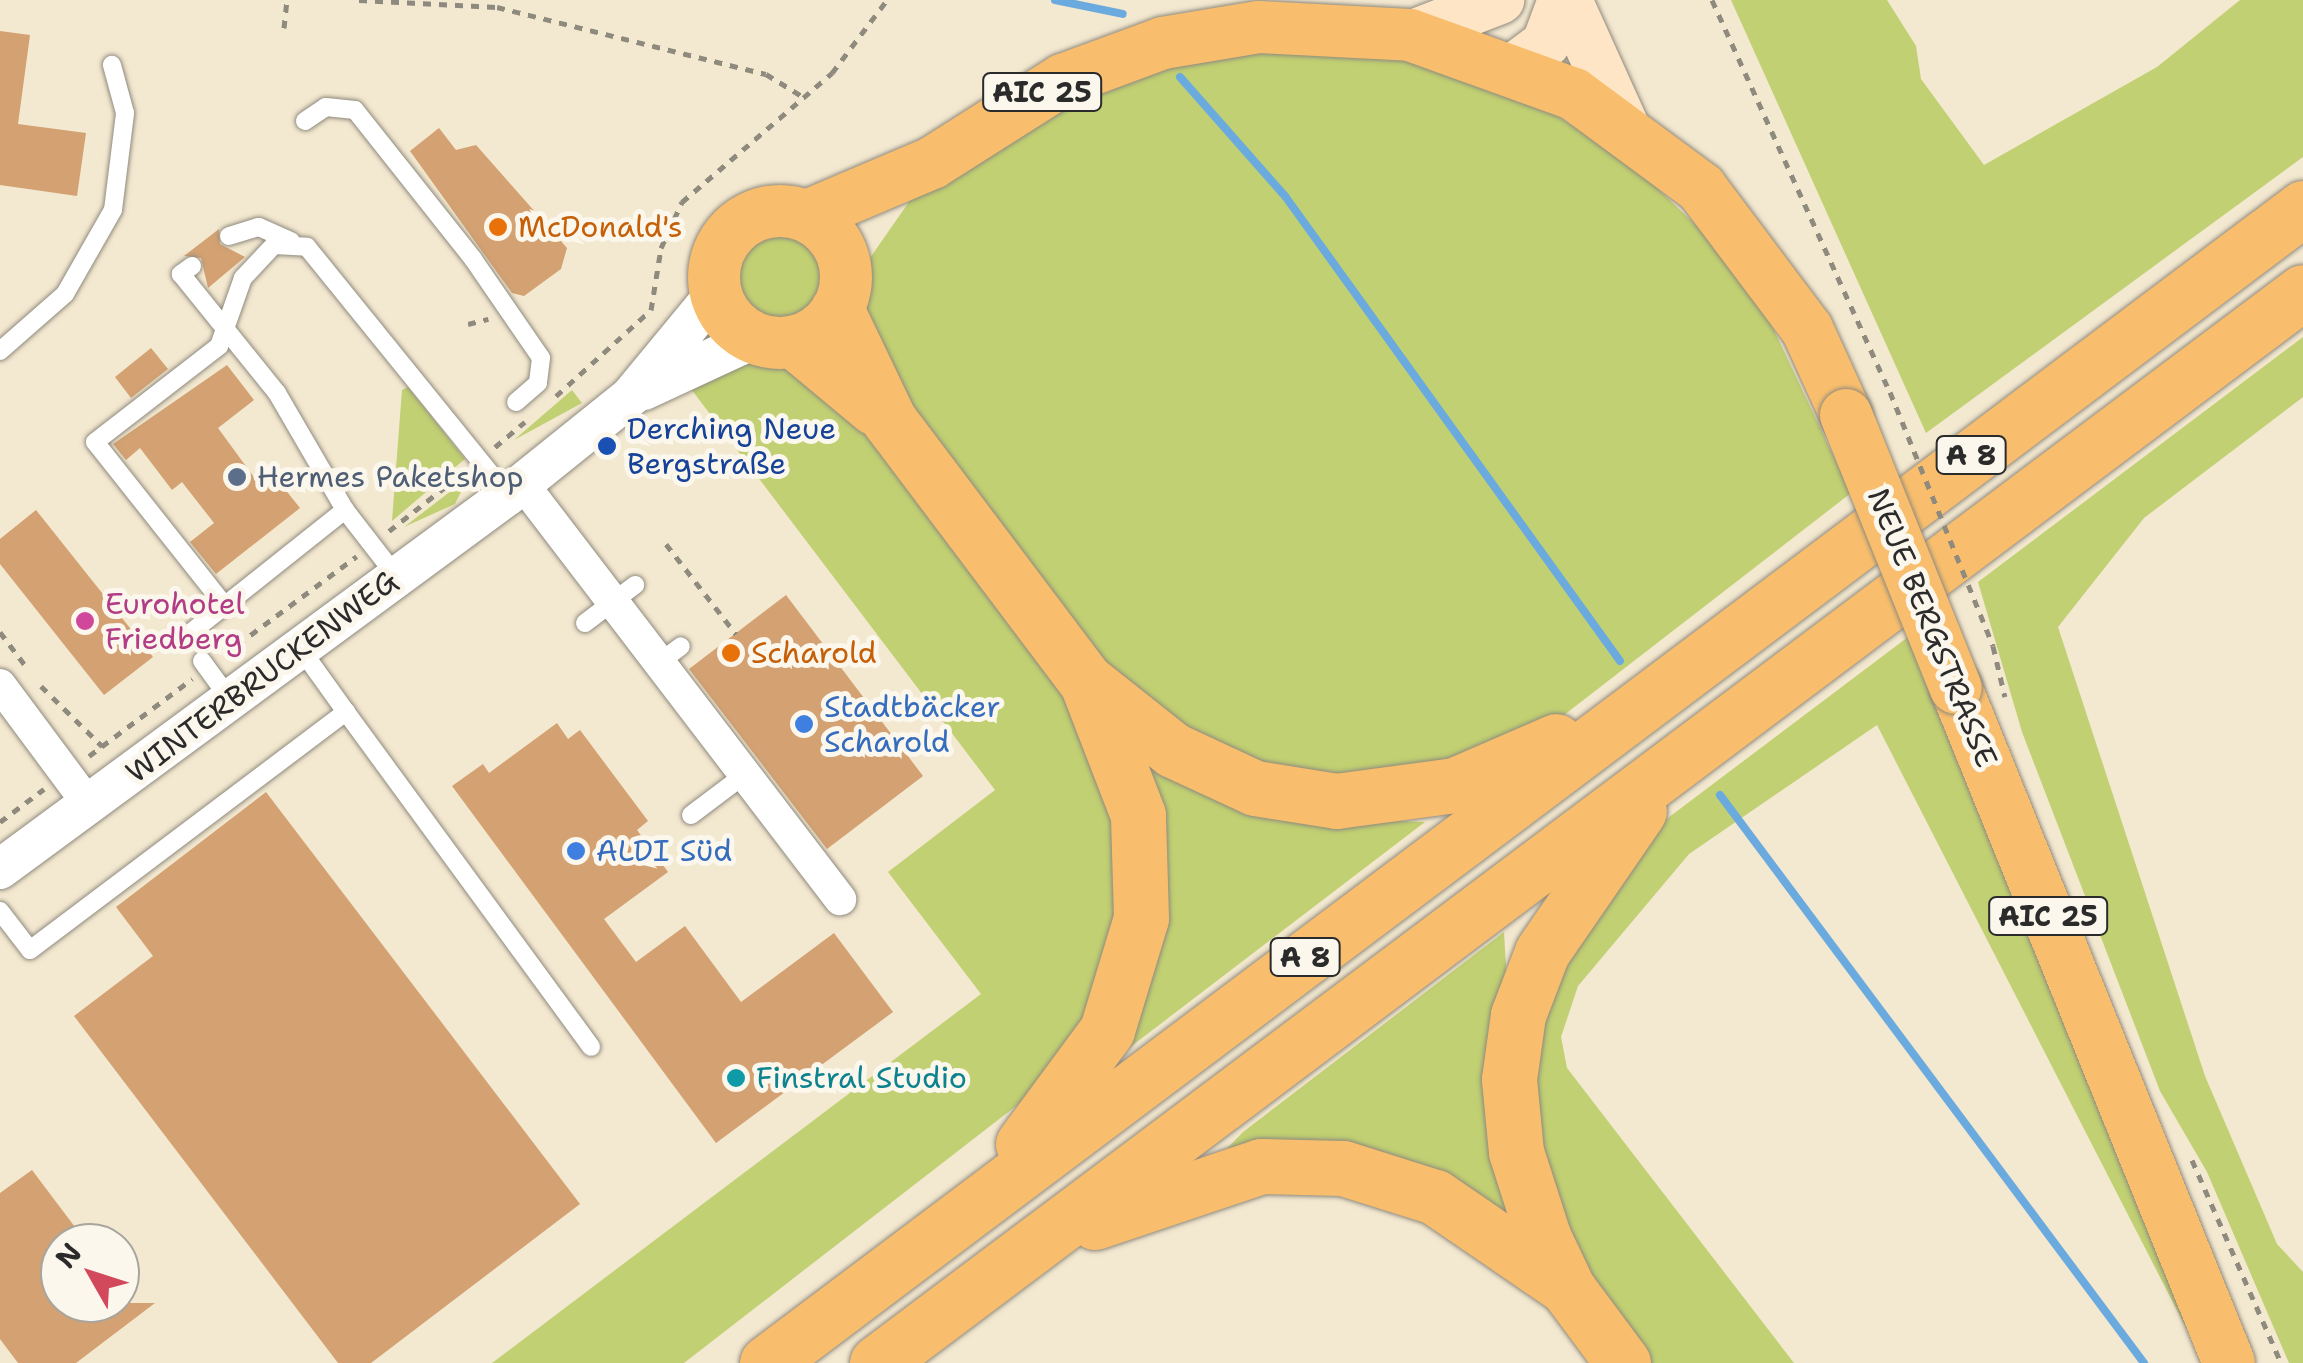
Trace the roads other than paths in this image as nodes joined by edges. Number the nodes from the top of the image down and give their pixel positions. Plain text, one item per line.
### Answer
1 (1500, 0) edge
2 (1531, 0) edge
3 (1565, 0) edge
4 (1410, 35) junction
5 (112, 65) dead end
6 (1516, 66) junction
7 (305, 120) dead end
8 (1625, 126) junction
9 (932, 163) junction
10 (2303, 208) edge
11 (808, 216) junction
12 (233, 241) dead end
13 (292, 242) junction
14 (194, 276) dead end
15 (2303, 292) edge
16 (715, 294) junction
17 (808, 314) junction
18 (228, 330) junction
19 (0, 351) edge
20 (631, 396) junction
21 (516, 402) dead end
22 (515, 489) junction
23 (345, 510) junction
24 (397, 576) junction
25 (624, 594) junction
26 (225, 606) junction
27 (585, 623) dead end
28 (184, 638) dead end
29 (300, 648) junction
30 (1086, 680) junction
31 (0, 685) edge
32 (1642, 704) junction
33 (346, 712) junction
34 (1682, 756) junction
35 (744, 775) junction
36 (89, 805) junction
37 (691, 815) dead end
38 (0, 869) edge
39 (840, 899) dead end
40 (0, 911) edge
41 (591, 1046) dead end
42 (968, 1210) junction
43 (1020, 1254) junction
44 (1568, 1289) junction
45 (767, 1363) edge
46 (877, 1363) edge
47 (1623, 1363) edge
48 (2229, 1363) edge

1 - 4 main road, AIC 25
2 - 6 main road
3 - 6 main road, AIC 25
3 - 8 main road, AIC 25
4 - 6 main road, WINTERBRUCKENWEG / AIC 25
4 - 9 main road, WINTERBRUCKENWEG / AIC 25
5 - 19 lane
6 - 8 main road, NEUE BERGSTRASSE / AIC 25
7 - 21 lane
8 - 48 main road, NEUE BERGSTRASSE / AIC 25, bridge
9 - 11 main road, WINTERBRUCKENWEG / AIC 25
9 - 17 main road, WINTERBRUCKENWEG / AIC 25
10 - 32 highway, A 8
11 - 16 main road, WINTERBRUCKENWEG
11 - 17 main road
12 - 13 lane
13 - 18 lane
13 - 22 lane
14 - 18 lane
15 - 34 highway, A 8
16 - 17 main road
16 - 20 street, WINTERBRUCKENWEG
17 - 20 street, WINTERBRUCKENWEG
17 - 30 highway
18 - 23 lane
18 - 26 lane
20 - 22 street, WINTERBRUCKENWEG
22 - 24 street, WINTERBRUCKENWEG
22 - 25 street
23 - 24 lane
23 - 26 lane
24 - 29 street, WINTERBRUCKENWEG
25 - 27 lane
25 - 35 street
26 - 28 lane
29 - 33 lane
29 - 36 street, WINTERBRUCKENWEG
30 - 32 highway
30 - 42 highway
31 - 36 street
32 - 42 highway, A 8
33 - 40 lane
33 - 41 lane
34 - 43 highway, A 8
34 - 44 highway
35 - 37 lane
35 - 39 street
36 - 38 street, WINTERBRUCKENWEG
42 - 45 highway, A 8
43 - 44 highway
43 - 46 highway, A 8
44 - 47 highway

